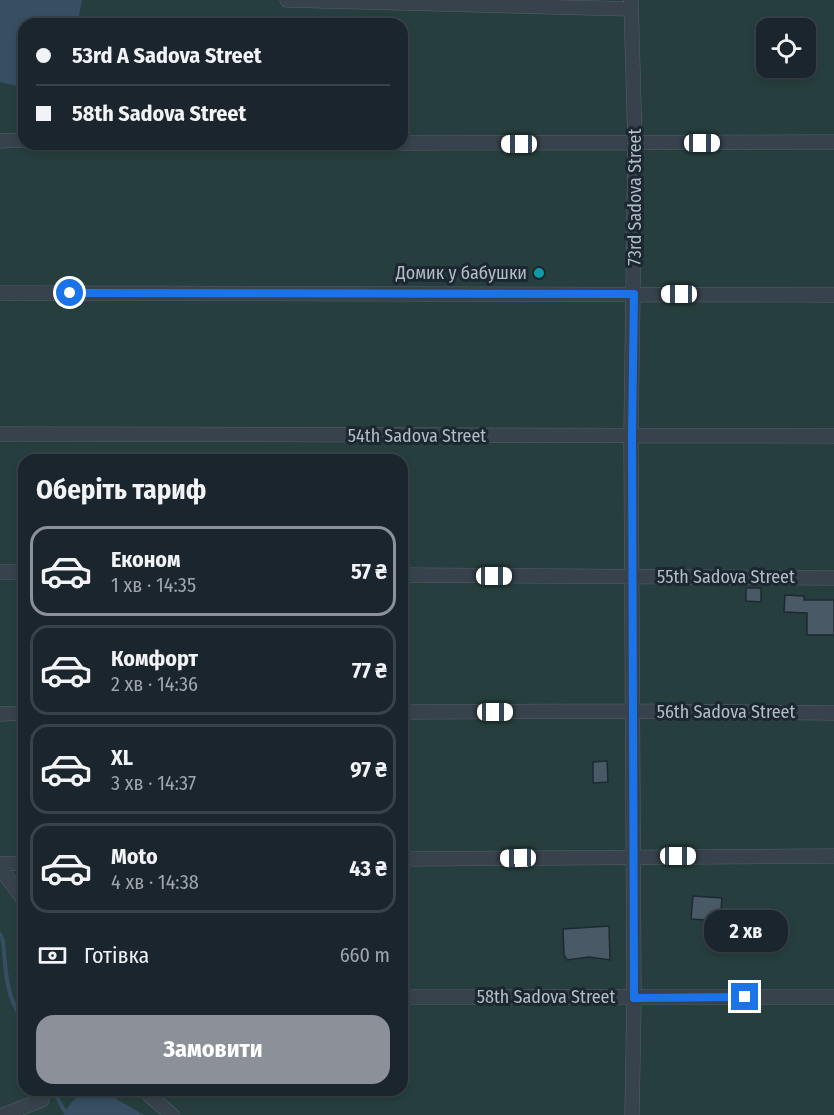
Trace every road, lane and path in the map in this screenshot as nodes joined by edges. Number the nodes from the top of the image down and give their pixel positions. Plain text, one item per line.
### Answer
1 (286, 0) edge
2 (631, 4) edge
3 (18, 140) edge
4 (0, 141) edge
5 (834, 142) edge
6 (408, 143) edge
7 (635, 144) junction
8 (0, 293) edge
9 (634, 294) junction
10 (834, 295) edge
11 (0, 434) edge
12 (632, 436) junction
13 (834, 436) edge
14 (0, 572) edge
15 (18, 572) edge
16 (408, 575) edge
17 (633, 577) junction
18 (834, 578) edge
19 (634, 711) junction
20 (408, 712) edge
21 (834, 713) edge
22 (0, 714) edge
23 (18, 714) edge
24 (633, 856) junction
25 (834, 856) edge
26 (408, 859) edge
27 (18, 864) edge
28 (0, 866) edge
29 (18, 892) edge
30 (408, 997) edge
31 (834, 997) edge
32 (634, 998) junction
33 (150, 1096) edge
34 (42, 1100) dead end
35 (3, 1115) edge
36 (172, 1115) edge
37 (632, 1115) edge

1 - 2 street
2 - 7 street, 73rd Sadova Street
3 - 4 street
5 - 7 street
6 - 7 street
7 - 9 street, 73rd Sadova Street
8 - 9 street
9 - 10 street
9 - 12 street, 73rd Sadova Street
11 - 12 street, 54th Sadova Street
12 - 13 street, 54th Sadova Street
12 - 17 street, 73rd Sadova Street
14 - 15 street
16 - 17 street, 55th Sadova Street
17 - 18 street, 55th Sadova Street
17 - 19 street, 73rd Sadova Street
19 - 20 street, 56th Sadova Street
19 - 21 street, 56th Sadova Street
19 - 24 street, 73rd Sadova Street
22 - 23 street
24 - 25 street
24 - 26 street
24 - 32 street, 73rd Sadova Street
27 - 28 street
28 - 29 street
30 - 32 street, 58th Sadova Street
31 - 32 street, 58th Sadova Street
32 - 37 street, 73rd Sadova Street
33 - 36 street
34 - 35 street

